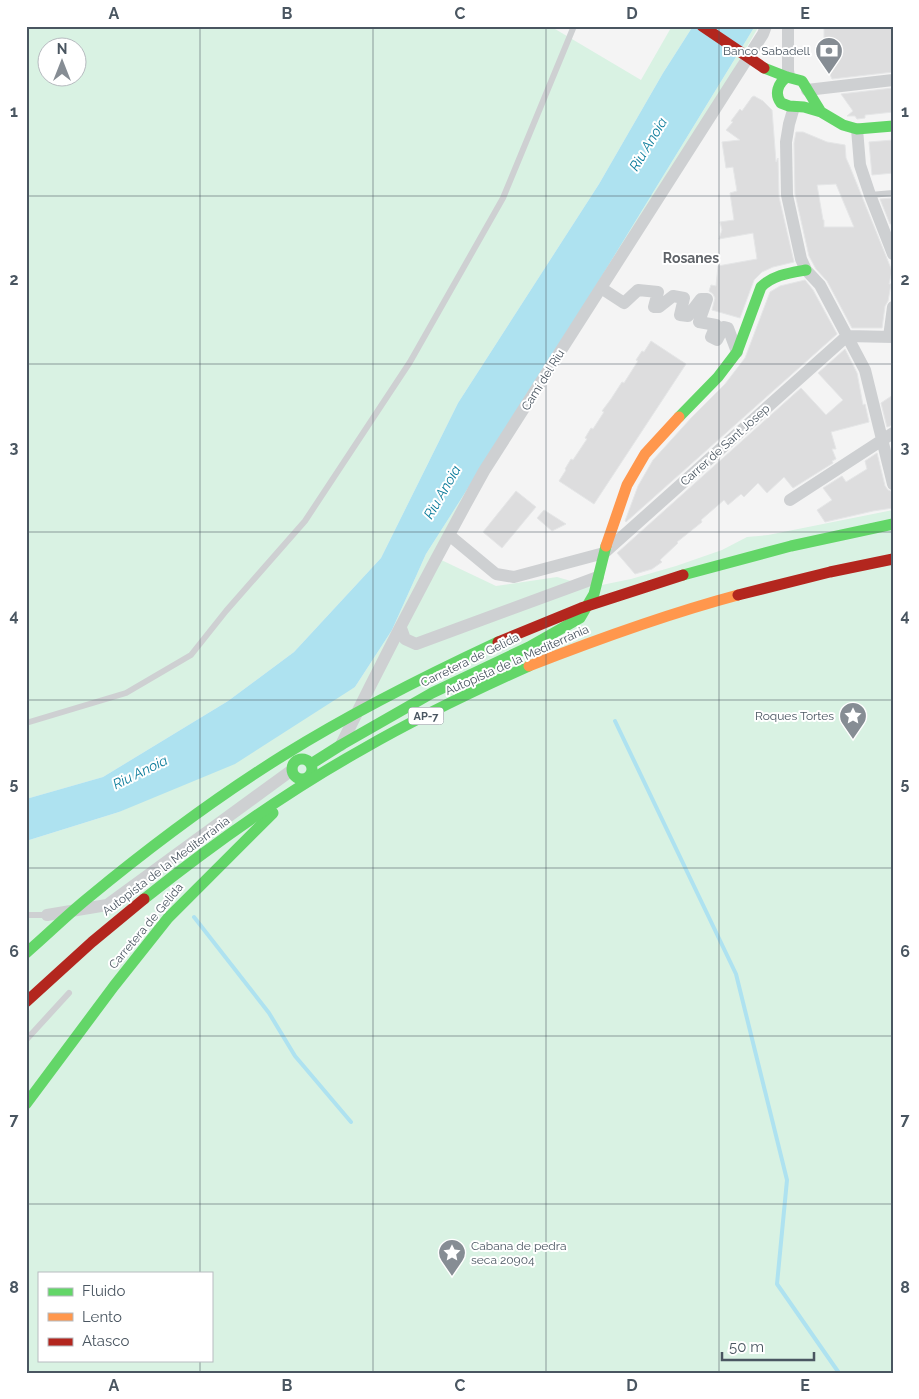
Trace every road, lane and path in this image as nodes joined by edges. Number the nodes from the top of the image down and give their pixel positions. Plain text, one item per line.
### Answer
1 (574, 26) edge
2 (702, 26) edge
3 (766, 26) edge
4 (788, 26) edge
5 (764, 68) junction
6 (788, 77) junction
7 (893, 80) edge
8 (778, 87) junction
9 (808, 91) junction
10 (796, 107) junction
11 (821, 112) junction
12 (893, 126) edge
13 (857, 129) junction
14 (893, 193) edge
15 (870, 195) junction
16 (893, 254) edge
17 (806, 270) junction
18 (601, 288) junction
19 (893, 307) edge
20 (847, 336) junction
21 (891, 337) edge
22 (737, 352) junction
23 (887, 436) edge
24 (893, 484) edge
25 (790, 500) dead end
26 (893, 524) edge
27 (449, 535) junction
28 (604, 553) junction
29 (893, 558) edge
30 (598, 577) junction
31 (401, 628) junction
32 (26, 723) edge
33 (341, 745) junction
34 (311, 764) junction
35 (292, 770) junction
36 (303, 779) junction
37 (26, 915) edge
38 (47, 915) joint
39 (26, 953) edge
40 (69, 994) dead end
41 (26, 1002) edge
42 (26, 1040) edge
43 (26, 1104) edge

1 - 32 lane
2 - 5 main road, bridge
3 - 18 street, Camí del Riu
4 - 6 street
5 - 6 main road
5 - 8 main road
6 - 8 main road
6 - 9 main road
7 - 9 street
8 - 10 main road
9 - 10 main road
9 - 11 main road
10 - 11 main road
10 - 17 street
11 - 13 main road
12 - 13 main road
13 - 15 street
14 - 15 lane
15 - 16 street
17 - 20 street
17 - 22 main road, Carretera de Gelida
18 - 22 street
18 - 27 street, Camí del Riu
19 - 21 street
20 - 21 street
20 - 23 street
20 - 28 street, Carrer de Sant Josep
22 - 28 main road, Carretera de Gelida
23 - 24 street
23 - 25 street
26 - 39 main road, Autopista de la Mediterrània, bridge
27 - 28 street
27 - 31 street, Camí del Riu
28 - 30 main road, Carretera de Gelida
29 - 41 main road, Autopista de la Mediterrània / AP-7, bridge
30 - 31 street
30 - 33 main road, Carretera de Gelida
31 - 33 street, Camí del Riu
33 - 34 main road, Carretera de Gelida
34 - 35 main road
34 - 36 main road
35 - 36 main road
35 - 38 street
36 - 43 main road, Carretera de Gelida
37 - 38 lane
40 - 42 lane

